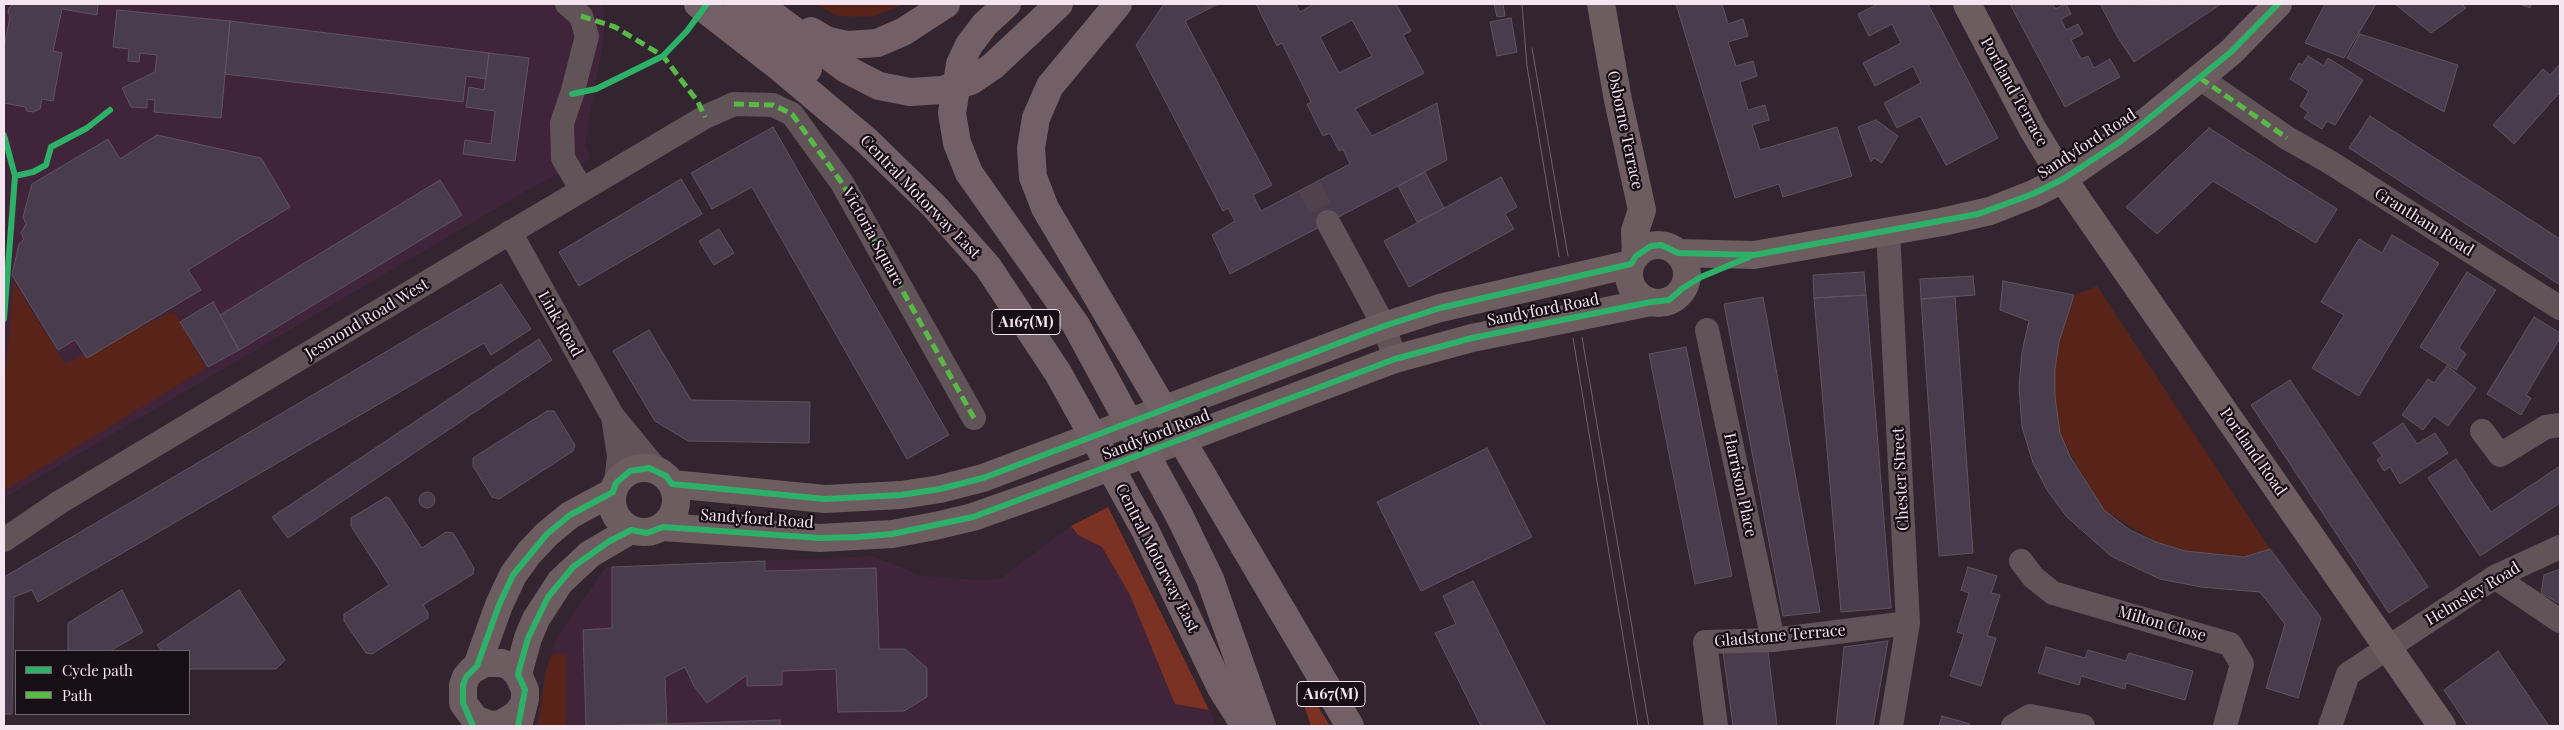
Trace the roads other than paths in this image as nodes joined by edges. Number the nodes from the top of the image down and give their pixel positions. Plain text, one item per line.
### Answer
1 (567, 4) edge
2 (698, 4) edge
3 (737, 4) edge
4 (757, 4) edge
5 (771, 4) edge
6 (946, 4) edge
7 (1006, 4) edge
8 (1118, 4) edge
9 (1601, 4) edge
10 (1967, 4) edge
11 (2278, 4) edge
12 (1050, 13) edge
13 (2200, 78) junction
14 (734, 104) joint
15 (2063, 179) junction
16 (582, 190) junction
17 (1642, 210) junction
18 (1328, 222) tunnel mouth
19 (1888, 230) junction
20 (510, 232) junction
21 (1669, 249) junction
22 (1754, 255) junction
23 (1633, 260) junction
24 (1683, 288) junction
25 (1651, 302) junction
26 (2560, 308) edge
27 (1384, 326) junction
28 (1707, 330) dead end
29 (1396, 359) junction
30 (612, 416) junction
31 (974, 418) dead end
32 (2560, 425) edge
33 (2482, 431) dead end
34 (665, 477) junction
35 (615, 488) junction
36 (663, 527) junction
37 (630, 530) junction
38 (4, 540) edge
39 (2560, 547) edge
40 (2021, 561) dead end
41 (2495, 577) junction
42 (2560, 621) edge
43 (1908, 623) junction
44 (1773, 640) junction
45 (2388, 647) junction
46 (477, 666) junction
47 (518, 674) junction
48 (520, 717) edge
49 (471, 720) edge
50 (1245, 726) edge
51 (1261, 726) edge
52 (1350, 726) edge
53 (1716, 726) edge
54 (1891, 726) edge
55 (2013, 726) edge
56 (2083, 726) edge
57 (2225, 726) edge
58 (2330, 726) edge
59 (2442, 726) edge

1 - 16 street
2 - 50 highway, Central Motorway East / A167(M)
3 - 51 highway, Central Motorway East / A167(M)
4 - 12 highway
5 - 6 highway
7 - 51 highway, A167(M)
8 - 52 highway, A167(M)
9 - 17 main road, Osborne Terrace
10 - 15 main road, Portland Terrace
11 - 13 main road, Sandyford Road
13 - 15 main road, Sandyford Road
13 - 26 street, Grantham Road
14 - 16 street, Jesmond Road West
14 - 31 street, Victoria Square
15 - 19 main road, Sandyford Road
15 - 45 main road, Portland Road
16 - 20 street, Jesmond Road West
17 - 21 main road
17 - 23 main road, Osborne Terrace
18 - 27 street
19 - 22 main road, Sandyford Road
19 - 43 street, Chester Street
20 - 30 street, Link Road
20 - 38 street, Jesmond Road West
21 - 22 main road, Sandyford Road
21 - 23 main road
21 - 24 main road
22 - 24 main road, Sandyford Road
23 - 25 main road
23 - 27 main road, Sandyford Road
24 - 25 main road
25 - 29 main road, Sandyford Road
27 - 29 street
27 - 34 main road, Sandyford Road
28 - 44 street, Harrison Place
29 - 36 main road, Sandyford Road
30 - 34 street, Link Road
30 - 35 street, Link Road
32 - 33 street
34 - 35 main road
34 - 36 main road
35 - 37 main road
35 - 46 main road
36 - 37 main road
37 - 47 main road
39 - 41 street, Helmsley Road
40 - 57 street, Milton Close
41 - 42 street
41 - 45 street, Helmsley Road
43 - 44 street, Gladstone Terrace
43 - 54 street, Chester Street
44 - 53 street, Gladstone Terrace
45 - 58 street, Helmsley Road
45 - 59 main road, Portland Road
46 - 47 main road
46 - 49 main road
47 - 48 main road
48 - 49 main road
55 - 56 street

